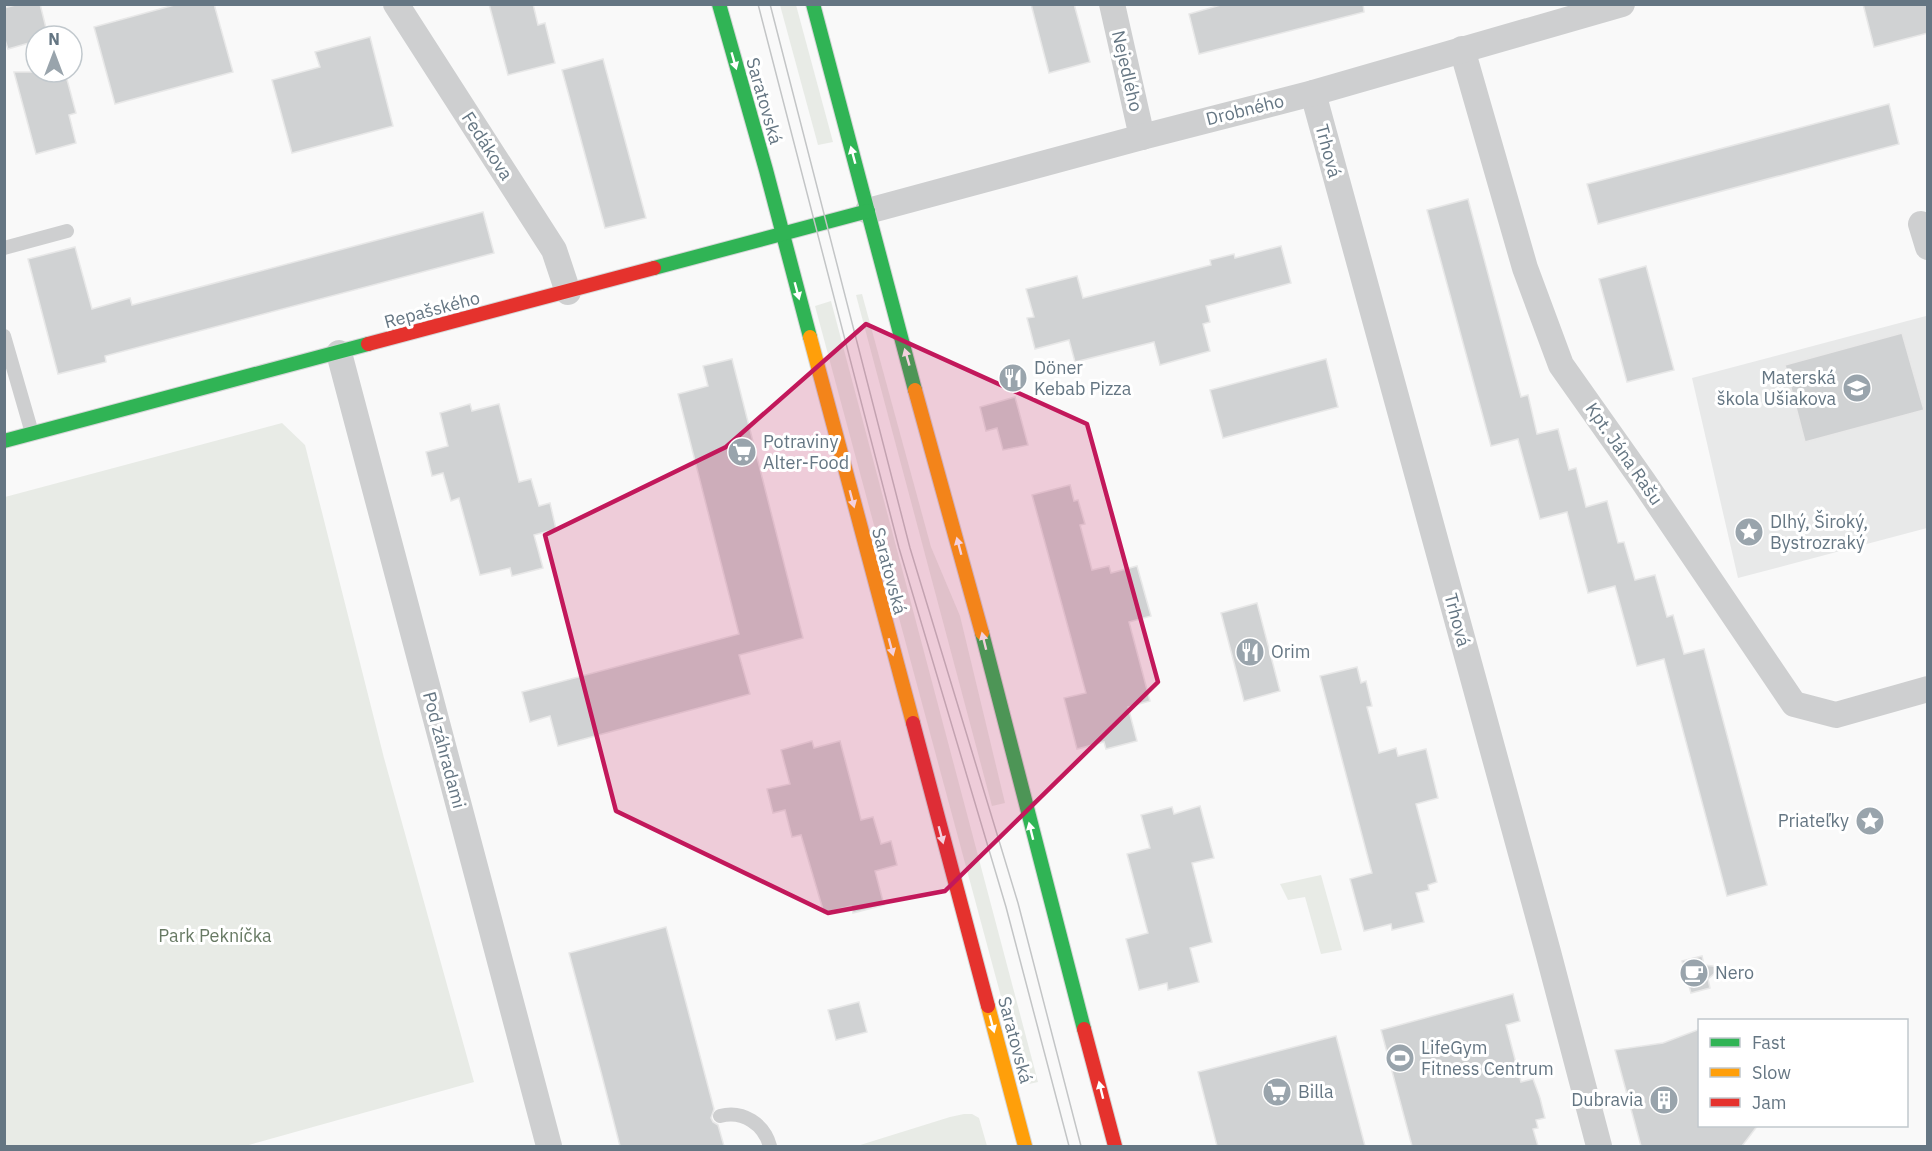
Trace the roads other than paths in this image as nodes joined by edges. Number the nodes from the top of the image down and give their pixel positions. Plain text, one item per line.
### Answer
1 (396, 4) edge
2 (719, 4) edge
3 (813, 4) edge
4 (1112, 4) edge
5 (1622, 4) edge
6 (1462, 49) junction
7 (1313, 93) junction
8 (1142, 137) junction
9 (868, 212) junction
10 (67, 231) dead end
11 (782, 234) junction
12 (4, 248) edge
13 (568, 292) junction
14 (4, 336) edge
15 (339, 353) junction
16 (32, 433) junction
17 (4, 441) edge
18 (1928, 689) edge
19 (720, 1116) dead end
20 (549, 1146) edge
21 (770, 1146) edge
22 (1025, 1146) edge
23 (1115, 1146) edge
24 (1599, 1146) edge

1 - 13 street, Fedákova
2 -> 11 main road, Saratovská
9 -> 3 main road
4 - 8 street, Nejedlého
5 - 6 street, Drobného
6 - 7 street, Drobného
6 - 18 street, Kpt. Jána Rašu
7 - 8 street, Drobného
7 - 24 street, Trhová
8 - 9 street, Drobného
9 - 11 main road, Repašského
23 -> 9 main road
10 - 12 lane
11 - 13 main road, Repašského
11 -> 22 main road, Saratovská
13 - 15 main road, Repašského
14 - 16 lane
15 - 16 main road, Repašského
15 - 20 street, Pod záhradami
16 - 17 main road, Repašského
19 - 21 lane

